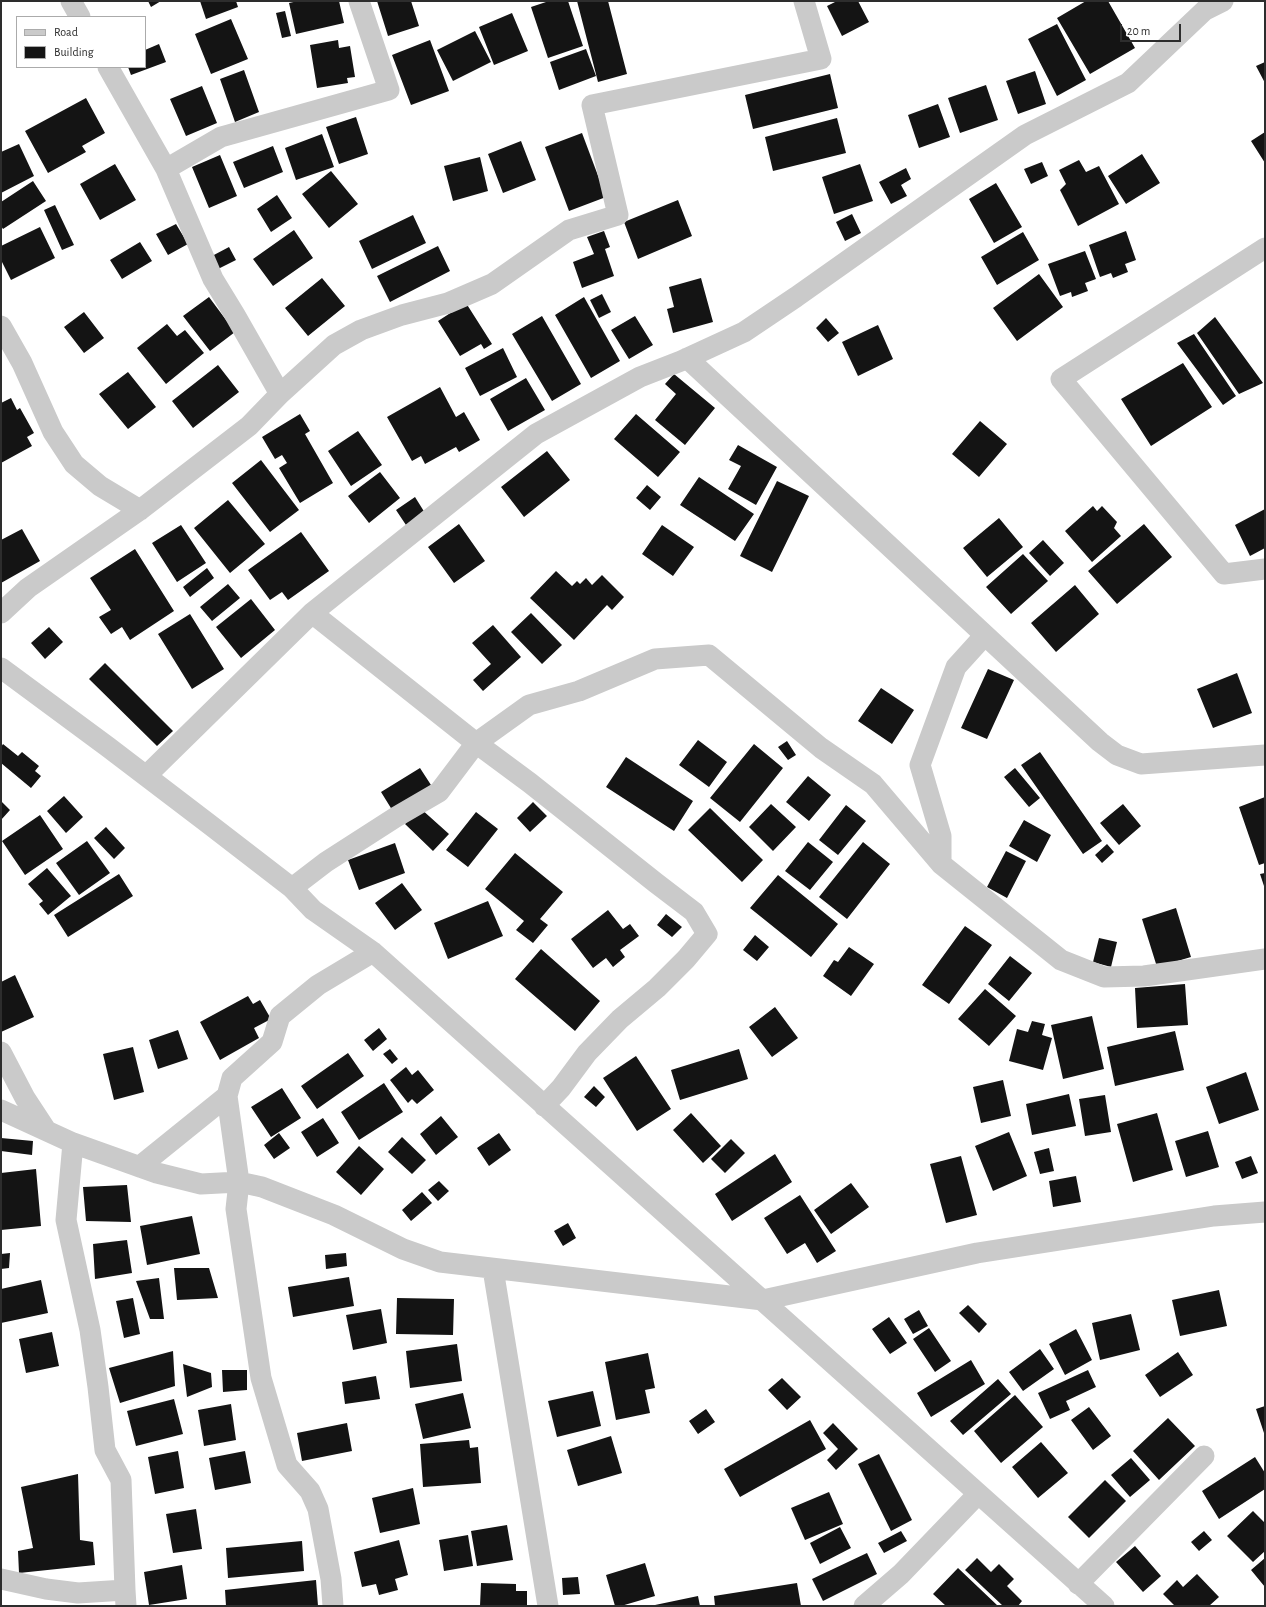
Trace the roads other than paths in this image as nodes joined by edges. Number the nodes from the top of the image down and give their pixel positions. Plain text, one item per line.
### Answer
1 (71, 1) edge
2 (360, 1) edge
3 (804, 1) edge
4 (1223, 1) edge
5 (1204, 6) edge
6 (79, 16) edge
7 (109, 68) edge
8 (166, 169) junction
9 (1265, 248) edge
10 (1, 326) edge
11 (687, 358) junction
12 (280, 394) junction
13 (140, 510) junction
14 (1265, 569) edge
15 (1, 613) edge
16 (312, 613) junction
17 (985, 635) junction
18 (1, 668) edge
19 (476, 743) junction
20 (1265, 755) edge
21 (146, 776) junction
22 (941, 864) junction
23 (292, 888) junction
24 (373, 952) junction
25 (1265, 959) edge
26 (1, 1052) edge
27 (227, 1096) junction
28 (544, 1106) junction
29 (1, 1110) edge
30 (46, 1130) junction
31 (73, 1143) junction
32 (139, 1167) junction
33 (239, 1182) junction
34 (1265, 1212) edge
35 (493, 1269) junction
36 (763, 1300) junction
37 (1204, 1456) dead end
38 (978, 1494) junction
39 (1, 1579) edge
40 (1078, 1584) junction
41 (126, 1598) edge
42 (333, 1606) edge
43 (548, 1606) edge
44 (864, 1606) edge
45 (1104, 1606) edge

1 - 6 street
2 - 8 street
3 - 12 street
4 - 5 street
5 - 11 street
7 - 8 street
8 - 12 street
9 - 14 street
10 - 13 street
11 - 16 street
11 - 17 street
12 - 13 street
13 - 15 street
16 - 19 street
16 - 21 street
17 - 20 street
17 - 22 street
18 - 21 street
19 - 22 street
19 - 23 street
19 - 28 street
21 - 23 street
22 - 25 street
23 - 24 street
24 - 27 street
24 - 28 street
26 - 30 street
27 - 32 street
27 - 33 street
28 - 36 street
29 - 30 street
30 - 31 street
31 - 32 street
31 - 41 street
32 - 33 street
33 - 35 street
33 - 42 street
34 - 36 street
35 - 36 street
35 - 43 street
36 - 38 street
37 - 40 street
38 - 40 street
38 - 44 street
39 - 41 street
40 - 45 street

